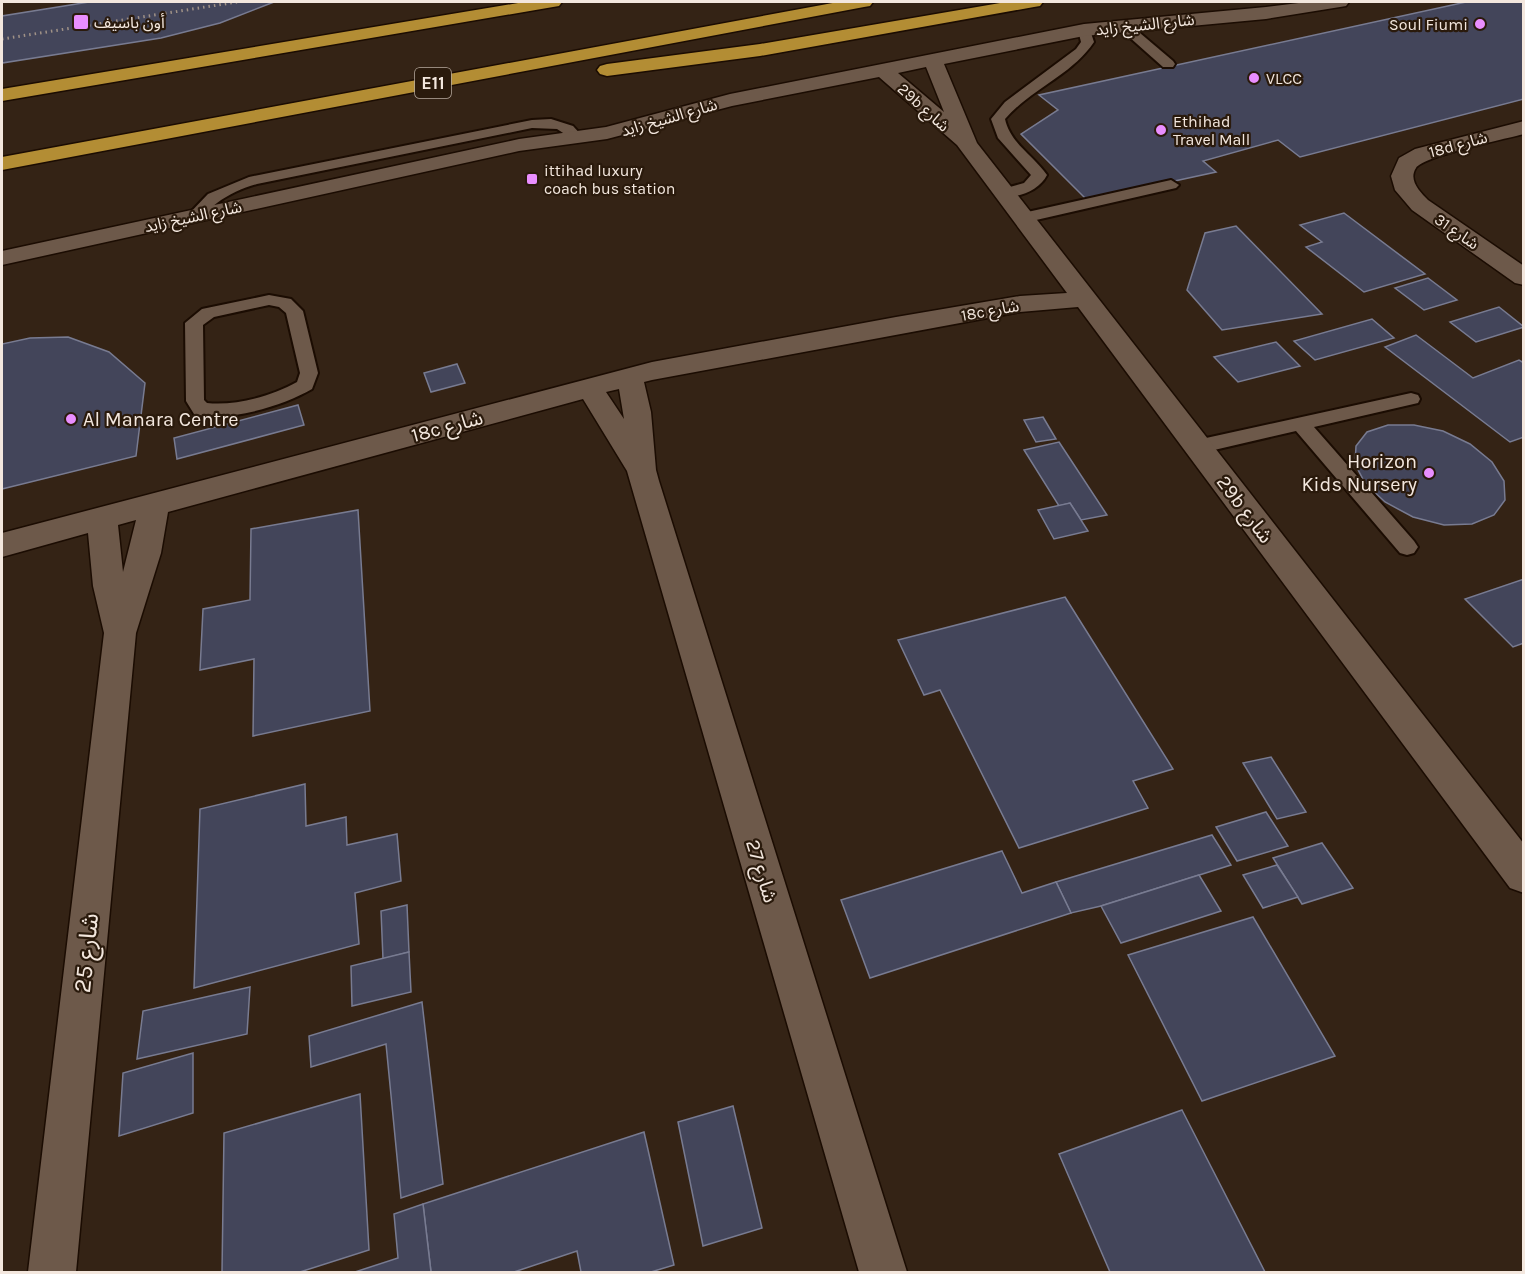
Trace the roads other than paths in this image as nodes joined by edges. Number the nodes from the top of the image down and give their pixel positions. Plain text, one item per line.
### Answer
1 (553, 2) edge
2 (864, 2) edge
3 (1034, 2) edge
4 (1340, 2) edge
5 (406, 8) dead end
6 (1123, 25) junction
7 (1084, 30) junction
8 (267, 49) junction
9 (933, 61) junction
10 (1168, 64) dead end
11 (883, 70) junction
12 (411, 87) junction
13 (2, 95) edge
14 (1524, 127) edge
15 (967, 143) junction
16 (2, 164) edge
17 (1402, 176) joint
18 (1171, 185) dead end
19 (1004, 193) junction
20 (1023, 218) junction
21 (2, 258) edge
22 (1066, 274) junction
23 (1524, 278) edge
24 (1084, 299) junction
25 (896, 324) junction
26 (192, 329) joint
27 (630, 378) junction
28 (590, 388) junction
29 (1411, 399) dead end
30 (1300, 424) junction
31 (1197, 447) junction
32 (641, 470) junction
33 (154, 504) junction
34 (102, 518) junction
35 (2, 544) edge
36 (1407, 547) dead end
37 (120, 633) junction
38 (1524, 875) edge
39 (52, 1272) edge
40 (883, 1272) edge

1 - 8 highway
2 - 12 highway, E11
3 - 12 highway
4 - 6 street, شارع الشيخ زايد
5 - 8 highway
6 - 7 street, شارع الشيخ زايد
6 - 10 lane
7 - 9 street, شارع الشيخ زايد
7 - 19 lane
8 - 13 highway
9 - 11 street, شارع الشيخ زايد
9 - 15 street, 29b شارع
11 - 15 street, 29b شارع
11 - 21 street, شارع الشيخ زايد
12 - 16 highway, E11
14 - 17 street, 18d شارع
15 - 19 street, 29b شارع
17 - 23 street, شارع 31
18 - 20 lane
19 - 20 street, 29b شارع
20 - 22 street, 29b شارع
22 - 24 street, 29b شارع
22 - 25 street, 18c شارع
24 - 25 street, 18c شارع
24 - 31 street, 29b شارع
25 - 27 street, 18c شارع
26 - 26 lane
27 - 28 street, 18c شارع
27 - 32 street, شارع 27
28 - 32 street, شارع 27
28 - 33 street, 18c شارع
29 - 30 lane
30 - 31 lane
30 - 36 lane
31 - 38 street, 29b شارع
32 - 40 street, شارع 27
33 - 34 street, 18c شارع
33 - 37 street, شارع 25
34 - 35 street, 18c شارع
34 - 37 street, شارع 25
37 - 39 street, شارع 25

